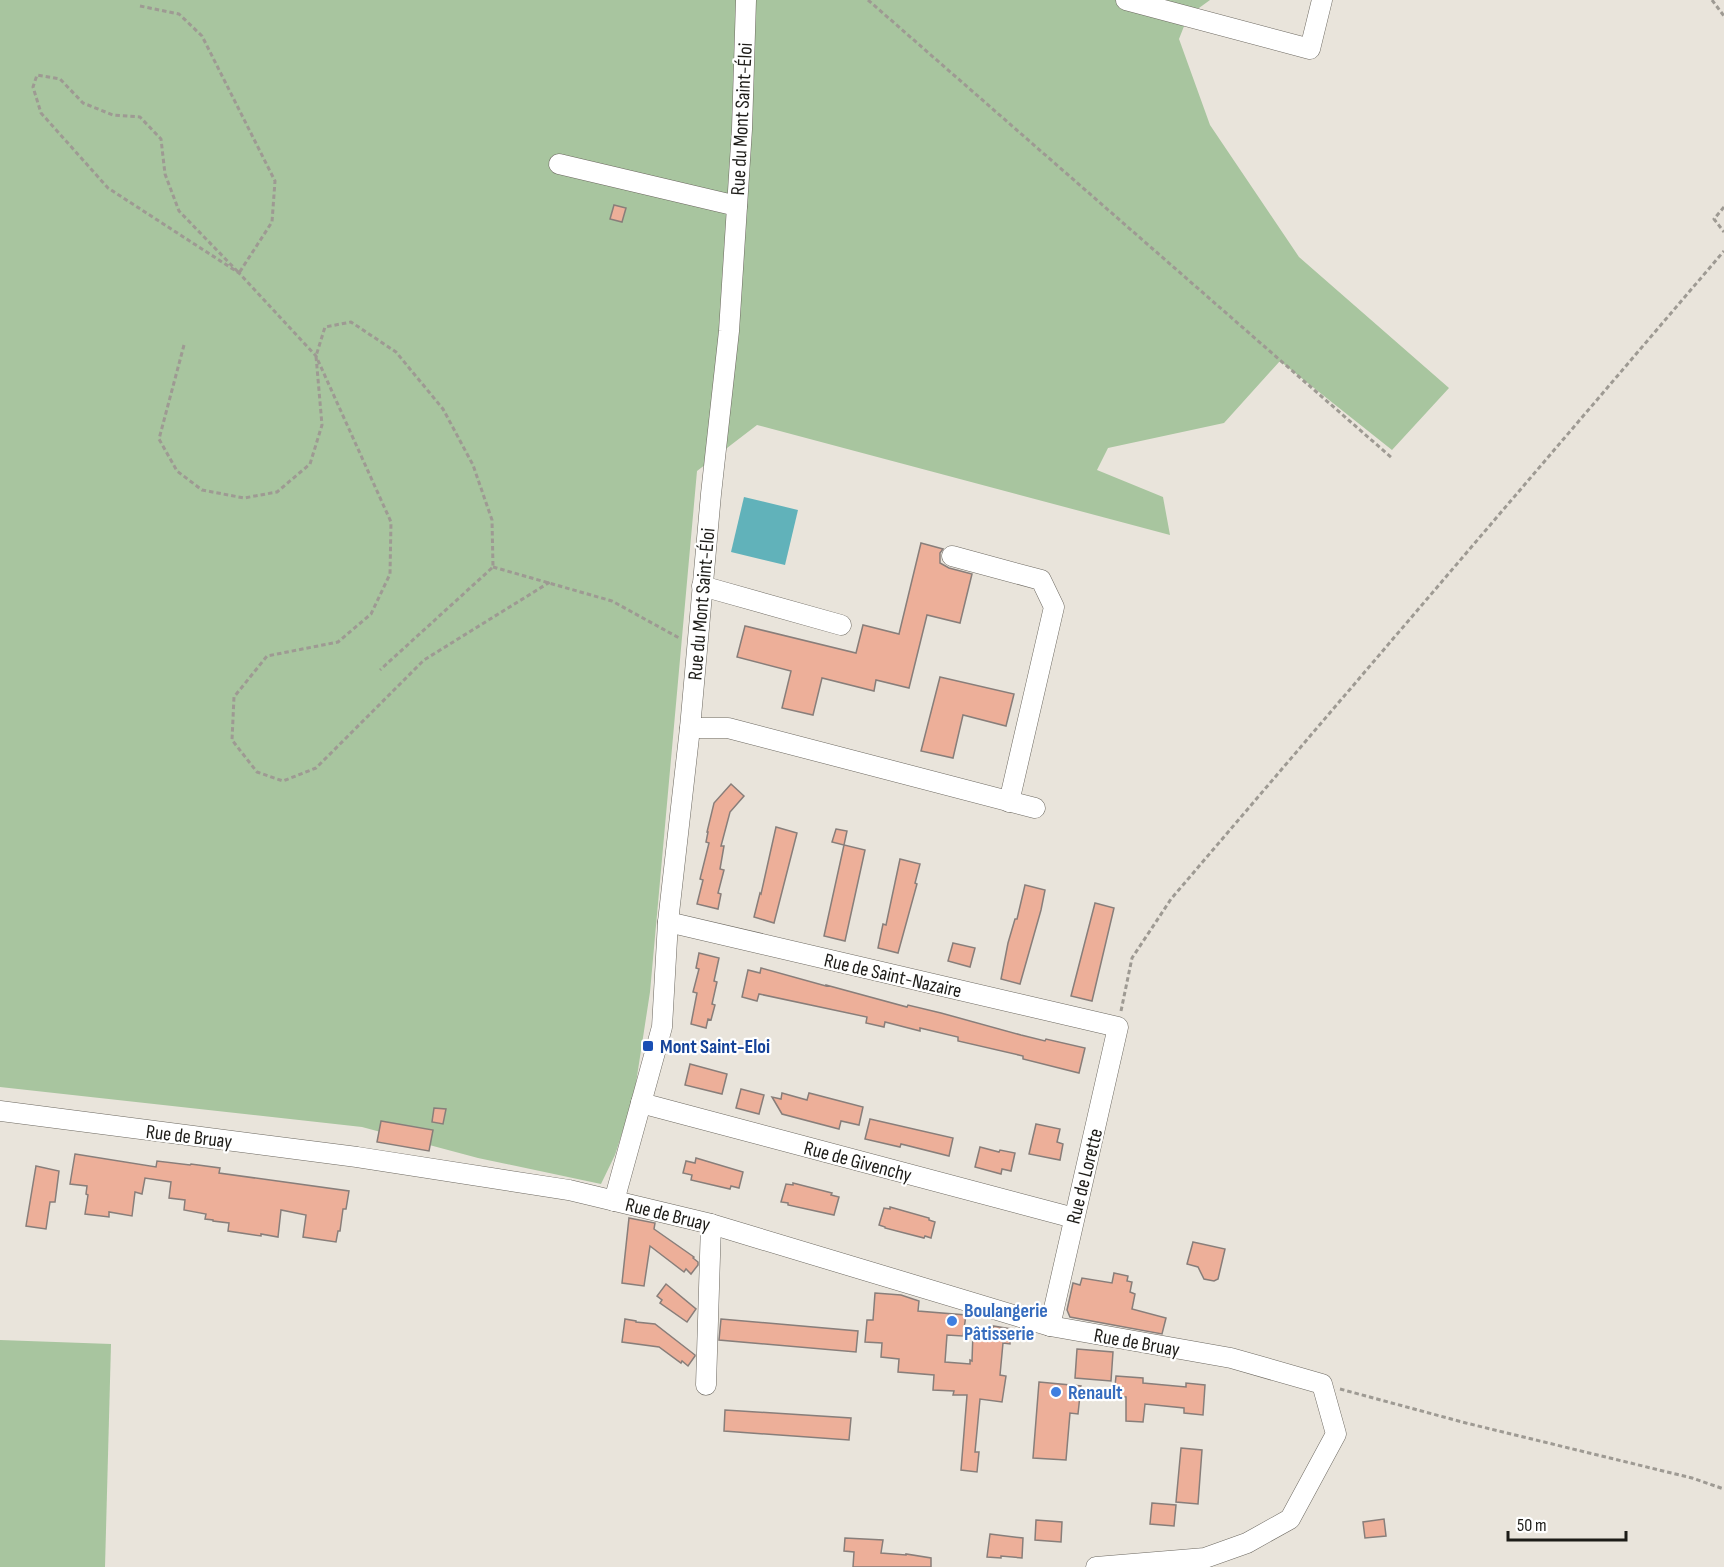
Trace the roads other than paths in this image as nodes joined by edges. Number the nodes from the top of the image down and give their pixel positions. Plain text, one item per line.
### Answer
1 (746, 0) edge
2 (1126, 0) edge
3 (1322, 0) edge
4 (559, 164) dead end
5 (737, 206) junction
6 (952, 556) dead end
7 (702, 586) junction
8 (841, 625) dead end
9 (690, 728) junction
10 (1009, 802) junction
11 (1035, 808) dead end
12 (668, 922) junction
13 (1118, 1027) joint
14 (641, 1103) junction
15 (0, 1111) edge
16 (615, 1201) junction
17 (1074, 1218) junction
18 (711, 1224) junction
19 (1050, 1326) junction
20 (706, 1385) dead end
21 (1096, 1567) edge

1 - 5 street, Rue du Mont Saint-Éloi
2 - 3 street
4 - 5 street
5 - 7 street, Rue du Mont Saint-Éloi
6 - 10 street
7 - 8 street
7 - 9 street, Rue du Mont Saint-Éloi
9 - 10 street
9 - 12 street, Rue du Mont Saint-Éloi
10 - 11 street
12 - 13 street, Rue de Saint-Nazaire
12 - 14 street, Rue du Mont Saint-Éloi
13 - 17 street, Rue de Lorette
14 - 16 street, Rue du Mont Saint-Éloi
14 - 17 street, Rue de Givenchy
15 - 16 street, Rue de Bruay
16 - 18 street, Rue de Bruay
17 - 19 street, Rue de Lorette
18 - 19 street, Rue de Bruay
18 - 20 street
19 - 21 street, Rue de Bruay

